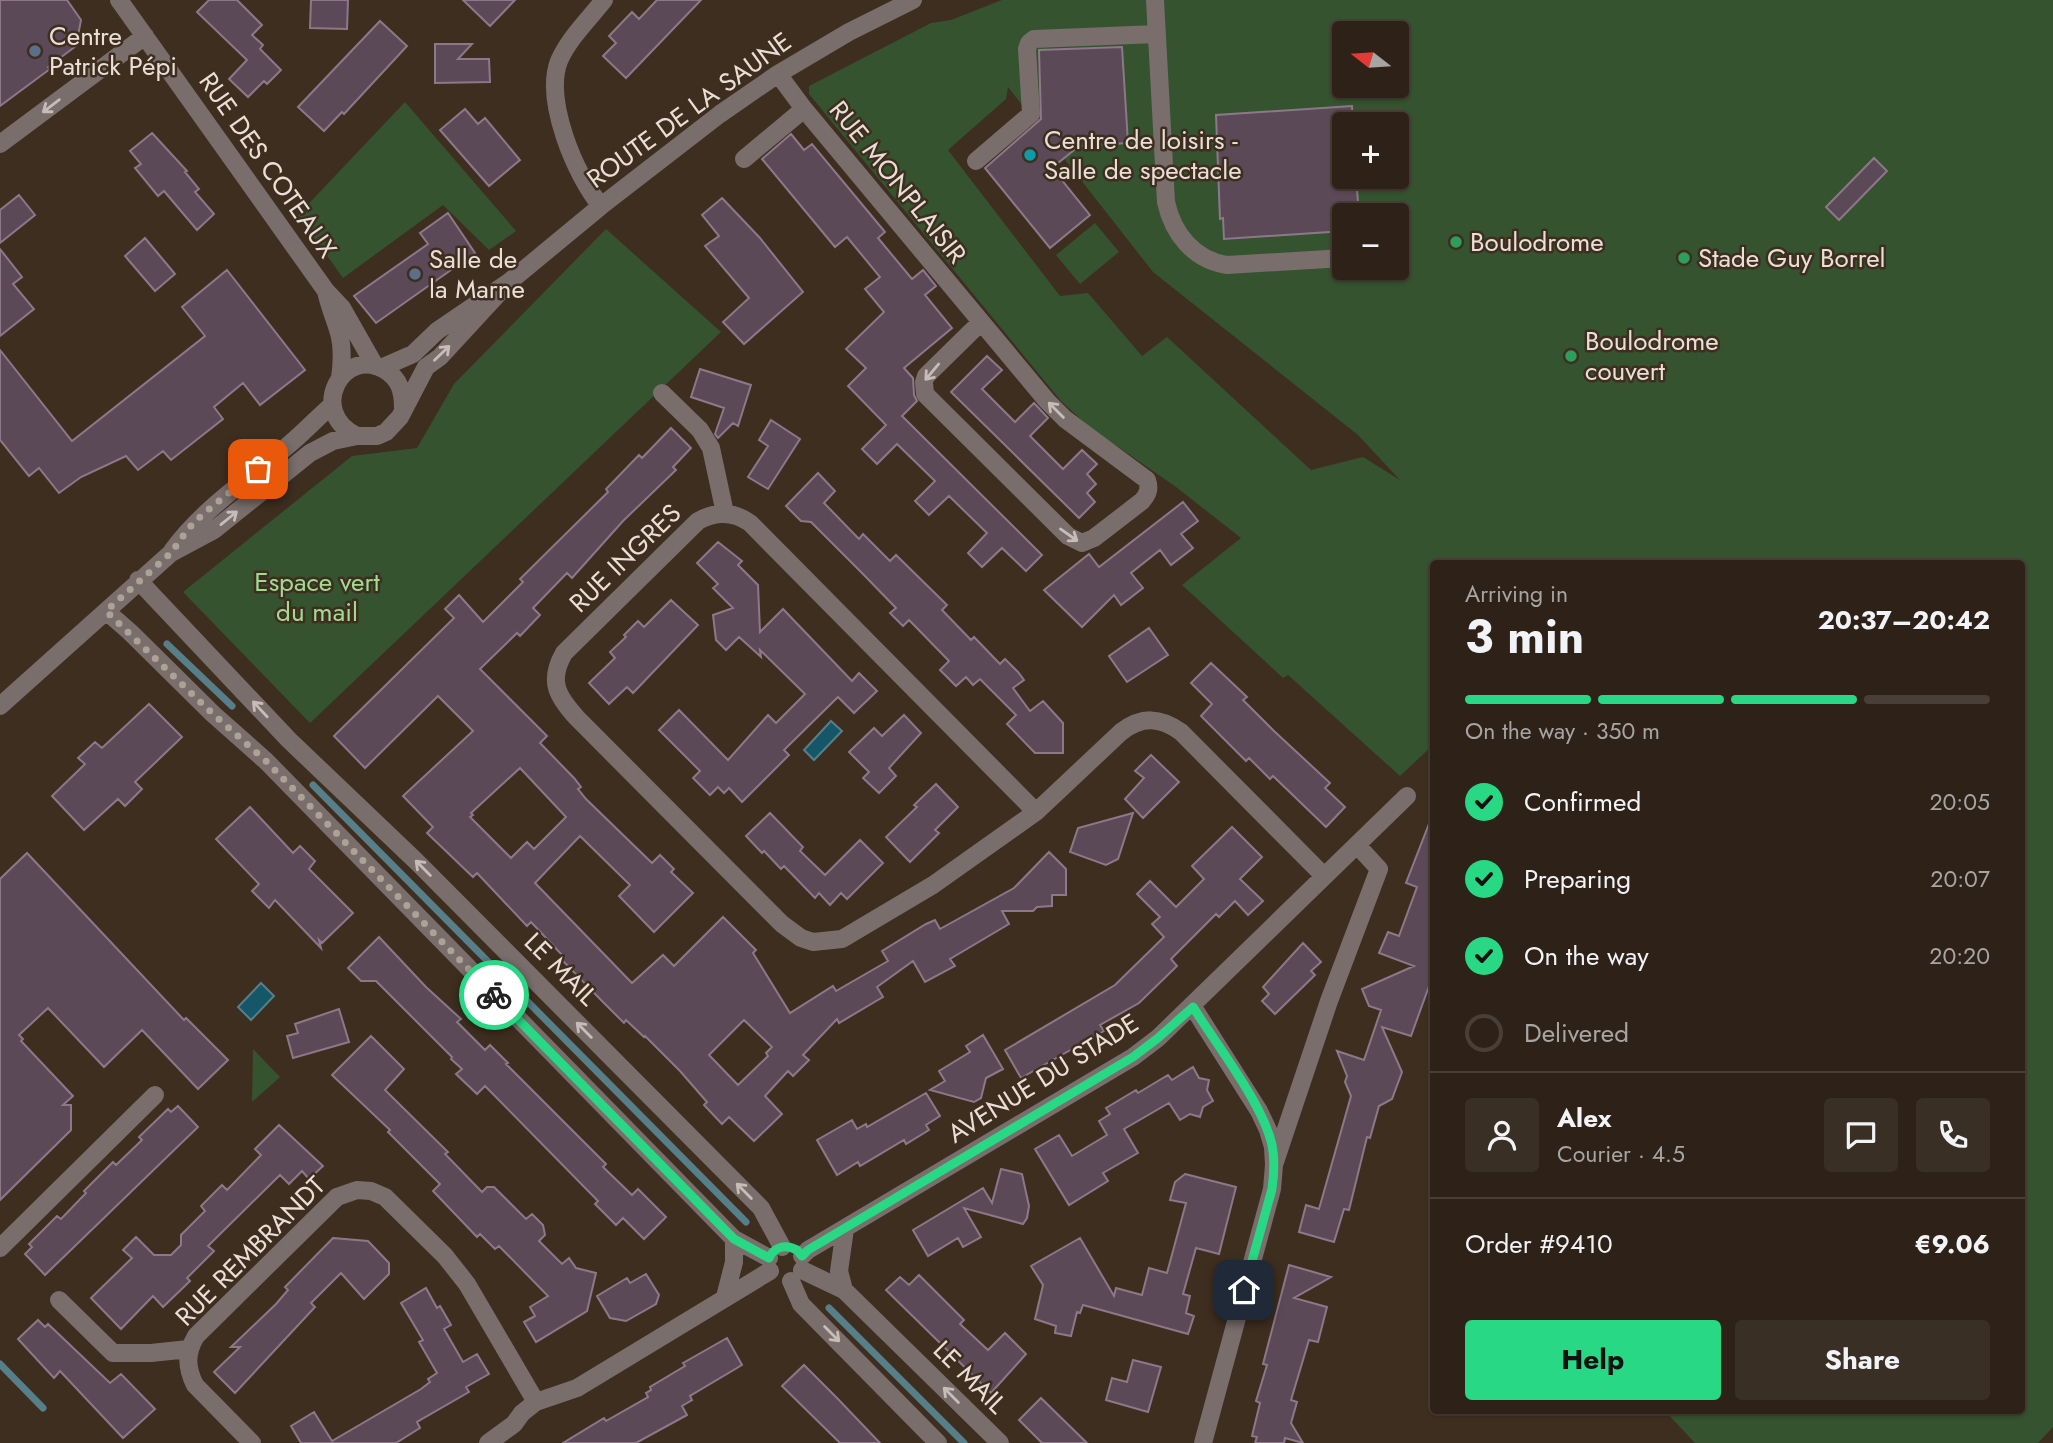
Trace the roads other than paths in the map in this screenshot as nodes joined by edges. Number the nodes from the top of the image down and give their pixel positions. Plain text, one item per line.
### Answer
1 (120, 0) edge
2 (604, 0) edge
3 (913, 0) edge
4 (1155, 0) edge
5 (1157, 34) junction
6 (145, 36) junction
7 (778, 74) junction
8 (804, 109) junction
9 (0, 144) edge
10 (744, 159) dead end
11 (976, 161) dead end
12 (601, 206) junction
13 (1332, 259) edge
14 (509, 282) junction
15 (326, 291) junction
16 (980, 323) junction
17 (378, 367) junction
18 (340, 378) junction
19 (662, 394) dead end
20 (332, 405) junction
21 (403, 408) junction
22 (357, 436) junction
23 (725, 513) junction
24 (171, 553) junction
25 (138, 580) junction
26 (106, 611) junction
27 (0, 706) edge
28 (289, 740) junction
29 (266, 761) junction
30 (1407, 796) dead end
31 (1036, 812) junction
32 (1357, 845) junction
33 (1324, 876) junction
34 (1193, 1007) junction
35 (155, 1095) dead end
36 (1274, 1165) junction
37 (845, 1229) junction
38 (734, 1239) junction
39 (0, 1248) edge
40 (774, 1259) junction
41 (798, 1269) junction
42 (844, 1290) junction
43 (725, 1297) junction
44 (59, 1300) dead end
45 (189, 1349) junction
46 (536, 1402) junction
47 (252, 1443) edge
48 (488, 1443) edge
49 (938, 1443) edge
50 (1000, 1443) edge
51 (1203, 1443) edge

1 - 6 street, RUE DES COTEAUX
2 - 12 street
3 - 7 street, ROUTE DE LA SAUNE
4 - 5 street
5 - 11 street
5 - 13 street
6 -> 9 street
6 - 15 street, RUE DES COTEAUX
7 - 8 street, RUE MONPLAISIR
7 - 12 street, ROUTE DE LA SAUNE
8 - 10 street
8 - 16 street, RUE MONPLAISIR
12 - 14 street, ROUTE DE LA SAUNE
14 - 17 street, ROUTE DE LA SAUNE
21 -> 14 street, ROUTE DE LA SAUNE
15 - 17 street, RUE DES COTEAUX
15 - 18 street, RUE DES COTEAUX
16 -> 16 street, RUE MONPLAISIR
17 - 18 street, ROUTE DE LA SAUNE
17 - 21 street
18 - 20 street
19 - 23 street
20 - 22 street
20 - 24 street, ROUTE DE LA SAUNE
21 - 22 street, ROUTE DE LA SAUNE
24 -> 22 street, ROUTE DE LA SAUNE
23 - 31 street, RUE INGRES
23 - 31 street, RUE INGRES
24 - 25 street, ROUTE DE LA SAUNE
25 - 26 street, ROUTE DE LA SAUNE
28 -> 25 street, LE MAIL
26 - 27 street, ROUTE DE LA SAUNE
26 - 29 street
28 - 29 street
40 -> 28 street, LE MAIL
29 - 38 street
30 - 32 street, AVENUE DU STADE
31 - 33 street
32 - 33 street, AVENUE DU STADE
32 - 36 street
33 - 34 street, AVENUE DU STADE
34 - 36 street
34 - 37 street, AVENUE DU STADE
35 - 39 street
36 - 51 street
37 - 41 street, AVENUE DU STADE
37 - 42 street
38 - 40 street
38 - 43 street
40 - 41 street
40 - 41 street
40 - 43 street
41 - 42 street, LE MAIL
41 -> 49 street
50 -> 42 street, LE MAIL
43 - 46 street
44 - 45 street, RUE REMBRANDT
45 - 46 street, RUE REMBRANDT
45 - 47 street, RUE REMBRANDT
46 - 48 street

